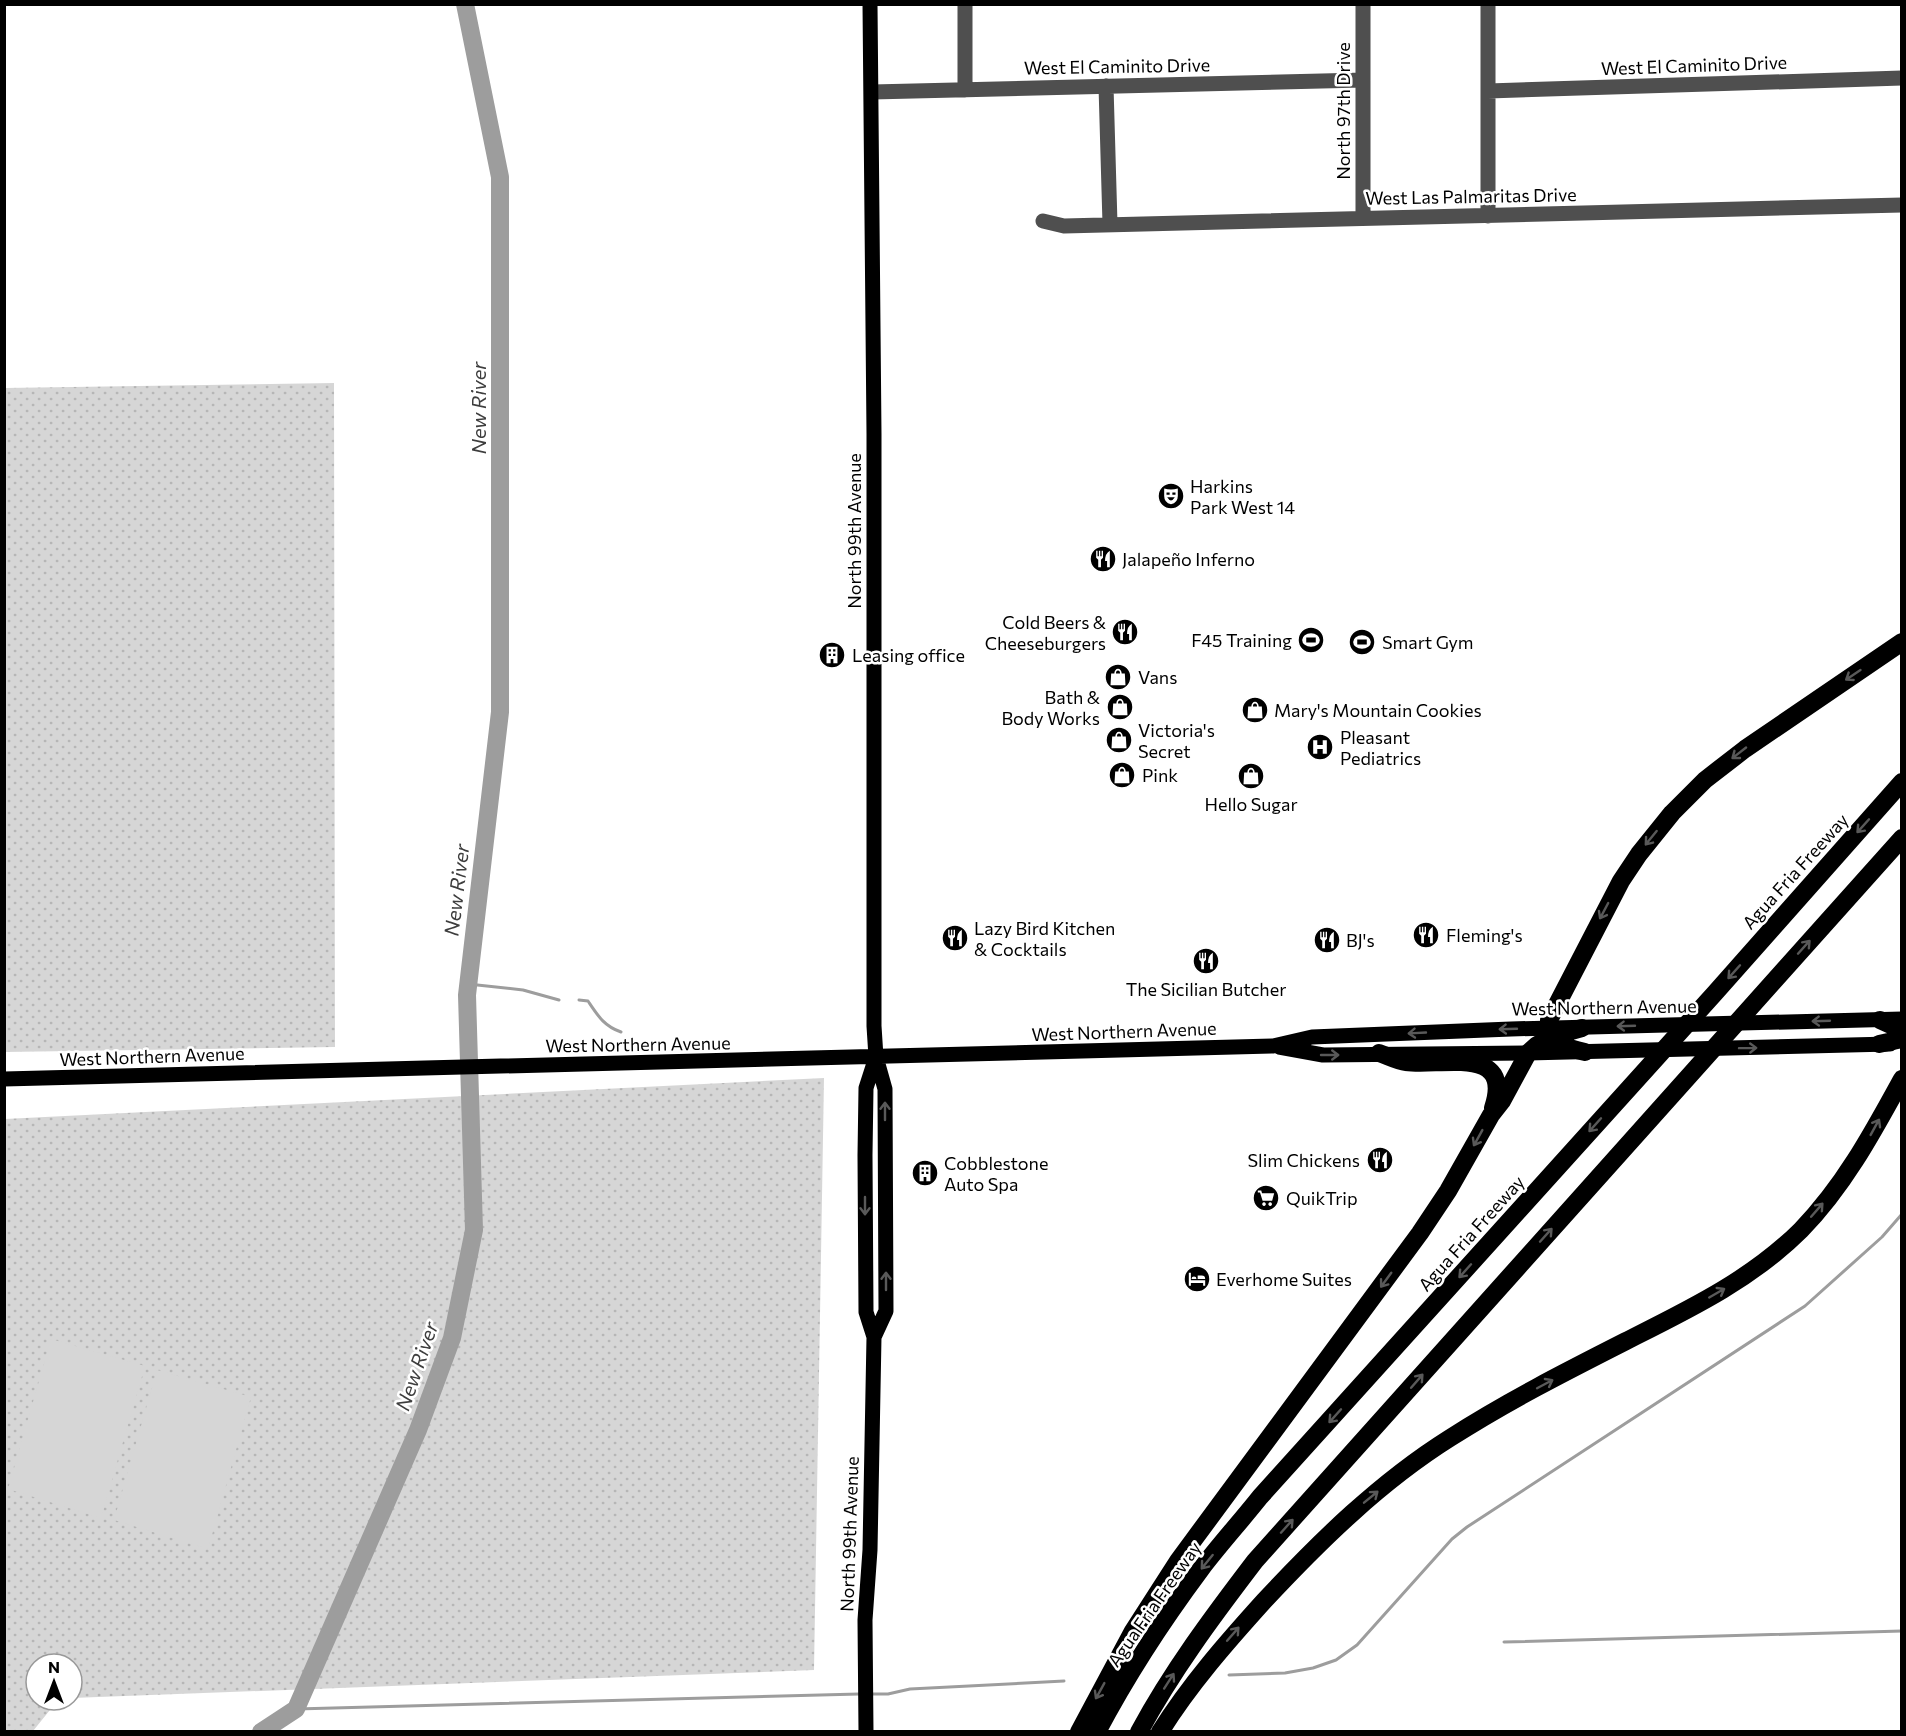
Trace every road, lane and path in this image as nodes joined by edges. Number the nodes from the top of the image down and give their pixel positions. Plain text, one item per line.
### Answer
1 (870, 4) edge
2 (965, 4) edge
3 (1363, 4) edge
4 (1488, 4) edge
5 (1902, 78) edge
6 (1363, 80) junction
7 (1106, 86) junction
8 (965, 90) junction
9 (1488, 91) junction
10 (872, 92) junction
11 (1902, 205) edge
12 (1488, 216) junction
13 (1363, 218) junction
14 (1042, 221) dead end
15 (1110, 224) junction
16 (1902, 642) edge
17 (1902, 782) edge
18 (1902, 838) edge
19 (1902, 1019) edge
20 (1880, 1020) junction
21 (1582, 1028) joint
22 (1902, 1030) edge
23 (1551, 1032) junction
24 (1902, 1041) edge
25 (1879, 1044) joint
26 (1273, 1046) junction
27 (1585, 1052) junction
28 (1379, 1053) junction
29 (1528, 1053) junction
30 (876, 1057) junction
31 (4, 1079) edge
32 (1902, 1079) edge
33 (1491, 1116) junction
34 (866, 1726) edge
35 (1079, 1731) edge
36 (1097, 1731) edge
37 (1139, 1731) edge
38 (1160, 1731) edge

1 - 10 main road, North 99th Avenue
2 - 8 street
3 - 6 street, North 97th Drive
4 - 9 street
5 - 9 street, West El Caminito Drive
6 - 7 street, West El Caminito Drive
6 - 13 street, North 97th Drive
7 - 8 street, West El Caminito Drive
7 - 15 street
8 - 10 street, West El Caminito Drive
9 - 12 street
10 - 30 main road, North 99th Avenue
11 - 12 street, West Las Palmaritas Drive
12 - 13 street, West Las Palmaritas Drive
13 - 15 street, West Las Palmaritas Drive
14 - 15 street, West Las Palmaritas Drive
16 -> 23 highway
17 -> 36 highway, Agua Fria Freeway
37 -> 18 highway
19 - 20 main road, West Northern Avenue
20 -> 21 main road, West Northern Avenue
20 - 22 highway
21 - 23 highway
23 -> 26 main road, West Northern Avenue
23 - 27 highway
23 - 29 highway
24 - 25 highway
27 -> 25 main road, West Northern Avenue
26 -> 28 main road, West Northern Avenue
26 - 30 main road, West Northern Avenue
27 - 29 main road, West Northern Avenue
28 - 29 main road, West Northern Avenue
28 - 33 highway
29 - 33 highway
30 - 31 main road, West Northern Avenue
30 - 34 main road, North 99th Avenue
38 -> 32 highway
33 -> 35 highway

